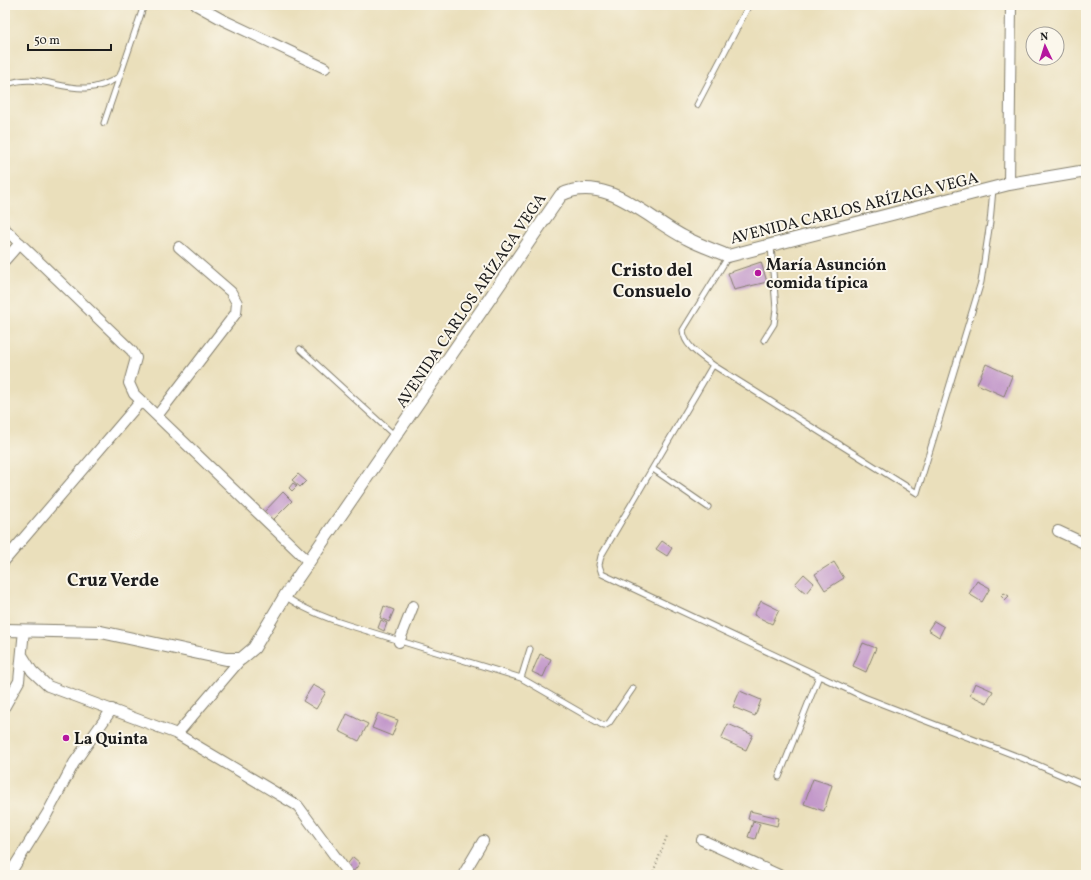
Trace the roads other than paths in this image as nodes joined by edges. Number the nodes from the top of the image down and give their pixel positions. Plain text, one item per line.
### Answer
1 (144, 5) edge
2 (196, 5) edge
3 (749, 5) edge
4 (1011, 5) edge
5 (325, 68) dead end
6 (120, 76) junction
7 (8, 84) dead end
8 (697, 105) dead end
9 (104, 123) dead end
10 (1086, 171) edge
11 (1009, 184) junction
12 (993, 189) junction
13 (5, 229) edge
14 (20, 244) junction
15 (771, 245) junction
16 (179, 247) dead end
17 (728, 256) junction
18 (5, 260) edge
19 (764, 340) dead end
20 (300, 349) dead end
21 (713, 365) junction
22 (141, 401) junction
23 (157, 416) junction
24 (396, 437) junction
25 (653, 468) junction
26 (708, 507) dead end
27 (1058, 531) dead end
28 (1086, 544) edge
29 (5, 560) edge
30 (310, 562) junction
31 (286, 596) junction
32 (413, 606) dead end
33 (5, 630) edge
34 (24, 630) junction
35 (398, 642) junction
36 (530, 649) dead end
37 (22, 655) junction
38 (241, 659) junction
39 (819, 676) junction
40 (521, 678) junction
41 (633, 688) dead end
42 (5, 706) edge
43 (112, 709) junction
44 (177, 734) junction
45 (779, 777) dead end
46 (1086, 786) edge
47 (702, 840) dead end
48 (483, 842) dead end
49 (9, 875) edge
50 (349, 875) edge
51 (463, 875) edge
52 (779, 875) edge

1 - 6 lane
2 - 5 street
3 - 8 lane
4 - 11 street
6 - 7 lane
6 - 9 lane
10 - 11 street, AVENIDA CARLOS ARÍZAGA VEGA
11 - 12 street, AVENIDA CARLOS ARÍZAGA VEGA
12 - 15 street, AVENIDA CARLOS ARÍZAGA VEGA
12 - 21 lane
13 - 14 street
14 - 18 street
14 - 22 street
15 - 17 street, AVENIDA CARLOS ARÍZAGA VEGA
15 - 19 lane
16 - 23 street
17 - 21 lane
17 - 24 street, AVENIDA CARLOS ARÍZAGA VEGA
20 - 24 lane
21 - 25 lane
22 - 23 street
22 - 29 street
23 - 30 street
24 - 30 street, AVENIDA CARLOS ARÍZAGA VEGA
25 - 26 lane
25 - 39 lane
27 - 28 street
30 - 31 street, AVENIDA CARLOS ARÍZAGA VEGA
31 - 35 lane
31 - 38 street, AVENIDA CARLOS ARÍZAGA VEGA
32 - 35 street
33 - 34 street
34 - 37 street
34 - 38 street
35 - 40 lane
36 - 40 lane
37 - 42 street
37 - 43 street
38 - 44 street
39 - 45 lane
39 - 46 lane
40 - 41 lane
43 - 44 street
43 - 49 street
44 - 50 street
47 - 52 street
48 - 51 street

